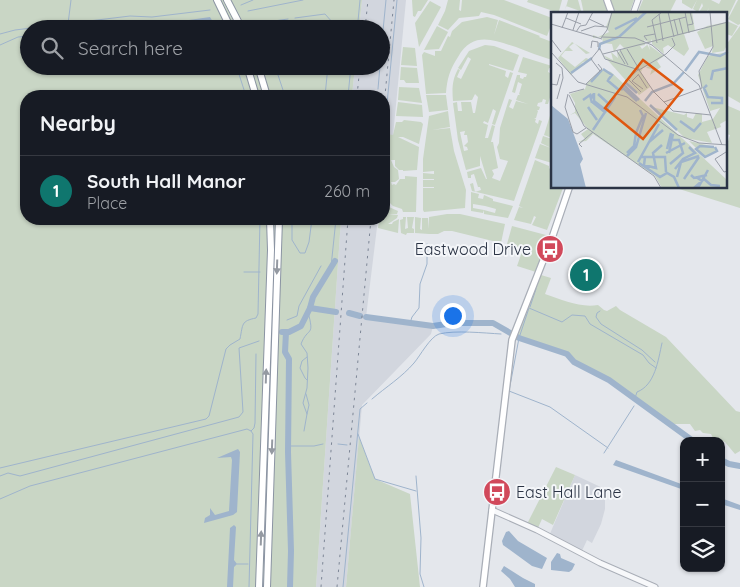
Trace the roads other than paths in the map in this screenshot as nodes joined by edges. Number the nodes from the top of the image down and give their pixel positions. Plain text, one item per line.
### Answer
1 (217, 0) edge
2 (227, 0) edge
3 (607, 0) edge
4 (638, 0) edge
5 (611, 12) edge
6 (634, 12) edge
7 (227, 20) edge
8 (237, 20) edge
9 (250, 75) edge
10 (261, 75) edge
11 (254, 90) edge
12 (265, 90) edge
13 (569, 189) edge
14 (270, 225) edge
15 (279, 225) edge
16 (492, 510) junction
17 (259, 587) edge
18 (267, 587) edge
19 (483, 587) edge
20 (655, 587) edge

1 - 7 highway
2 - 8 highway
3 - 5 main road
4 - 6 street
9 - 11 highway
10 - 12 highway
13 - 16 main road
17 -> 14 highway
15 -> 18 highway
16 - 19 main road
16 - 20 street

